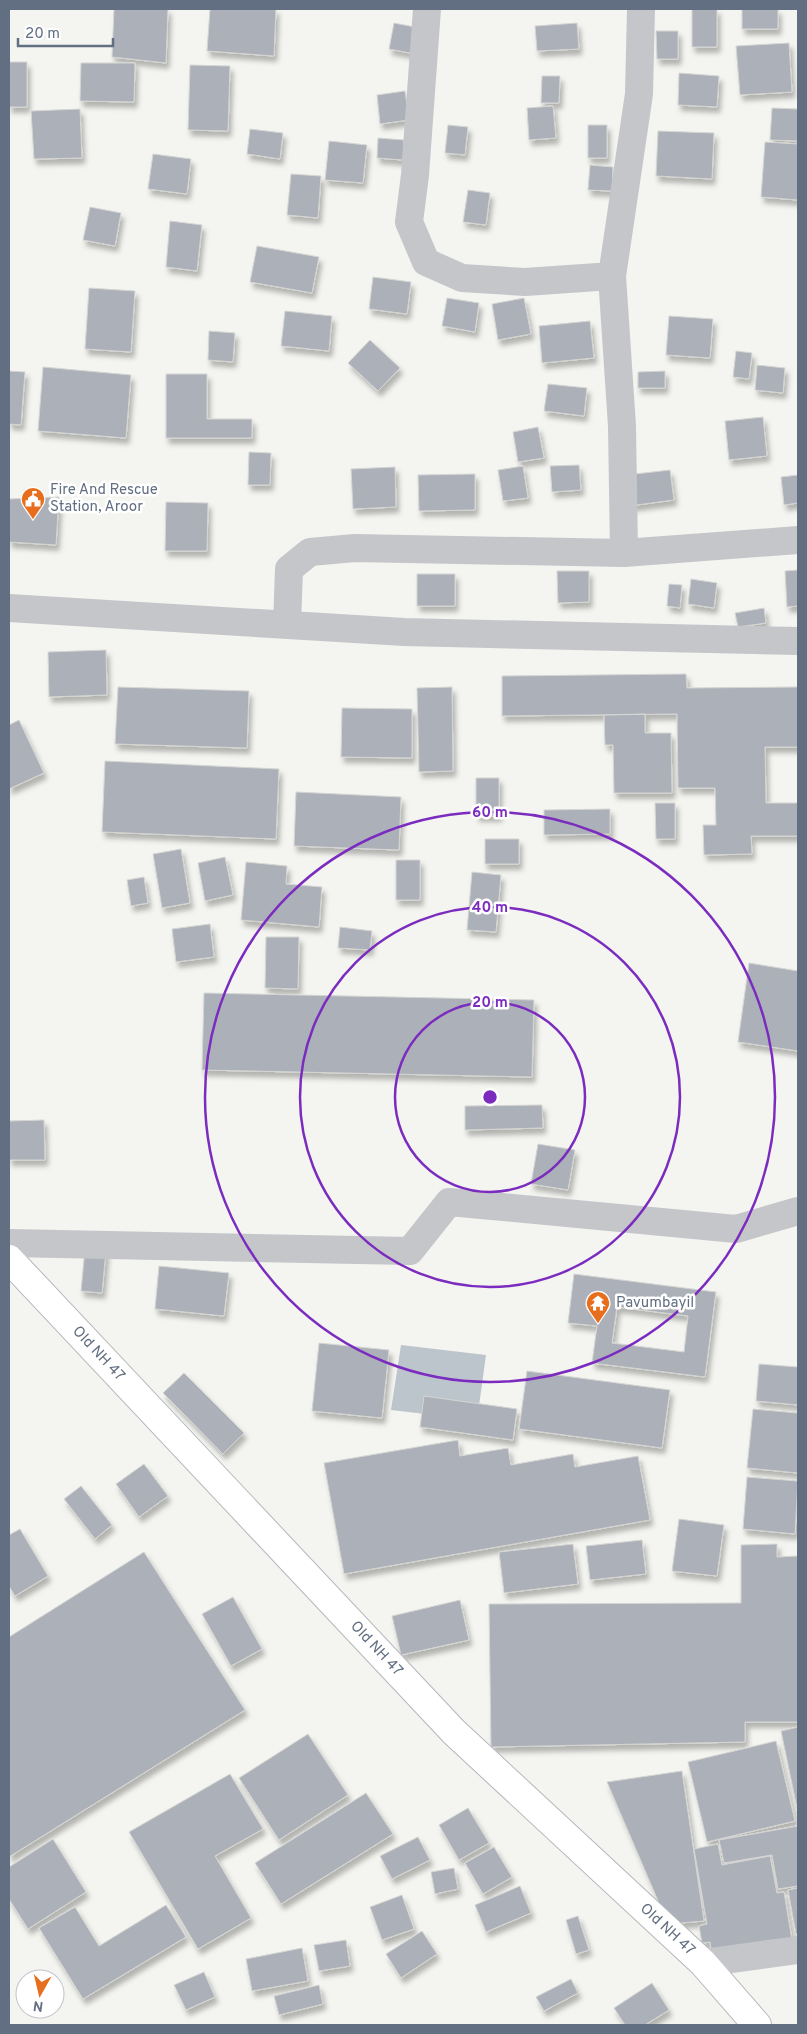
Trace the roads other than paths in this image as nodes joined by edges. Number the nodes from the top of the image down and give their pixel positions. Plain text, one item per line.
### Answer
1 (427, 9) edge
2 (641, 9) edge
3 (612, 276) junction
4 (798, 540) edge
5 (624, 553) junction
6 (9, 608) edge
7 (288, 625) junction
8 (798, 641) edge
9 (798, 1211) edge
10 (9, 1243) edge
11 (9, 1258) edge
12 (798, 1950) edge
13 (703, 1963) junction
14 (757, 2025) edge

1 - 3 street
2 - 3 street
3 - 5 street
4 - 5 street
5 - 7 street
6 - 7 street
7 - 8 street
9 - 10 street
11 - 13 main road, Old NH 47
12 - 13 street
13 - 14 main road, Old NH 47

